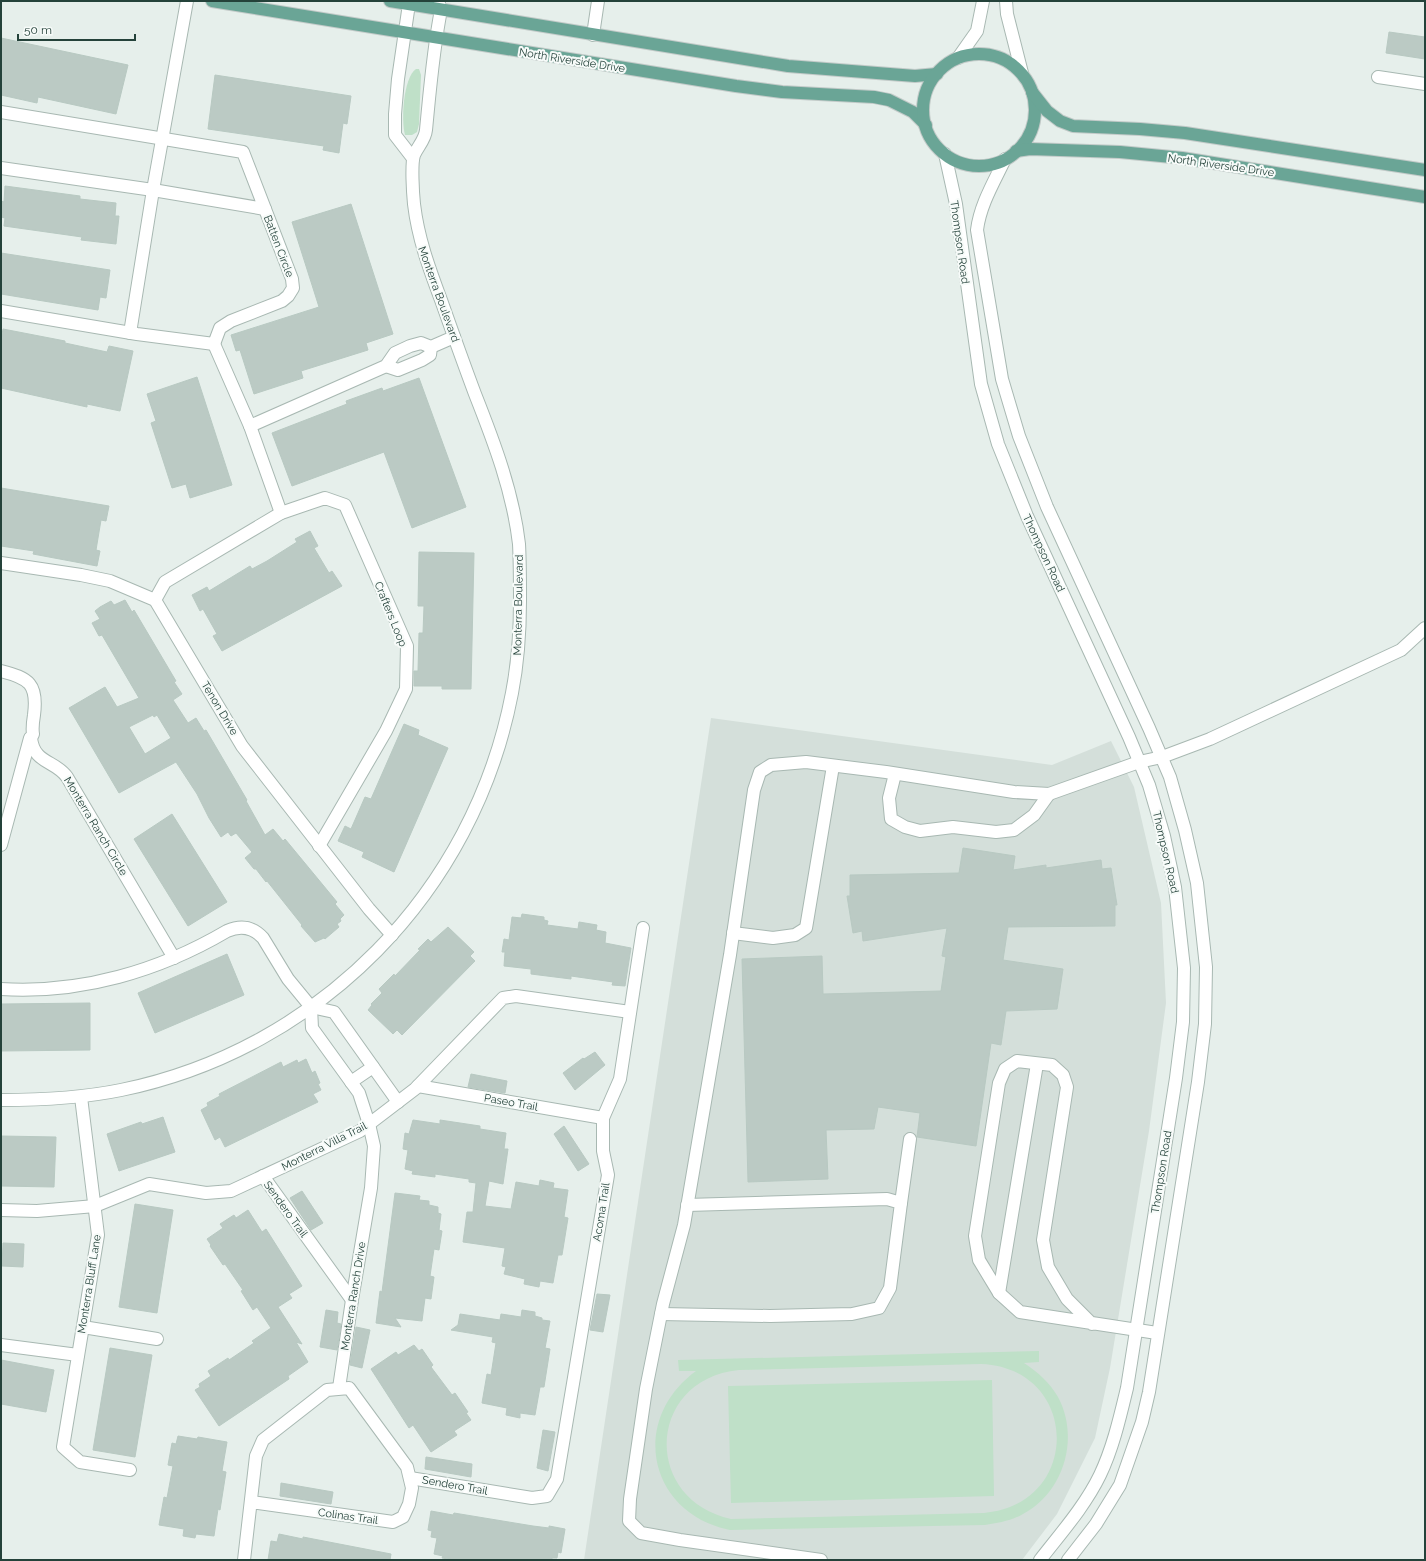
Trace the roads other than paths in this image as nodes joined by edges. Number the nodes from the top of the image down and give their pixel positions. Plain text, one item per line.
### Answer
1 (187, 1) edge
2 (212, 1) edge
3 (390, 1) edge
4 (598, 1) edge
5 (983, 1) edge
6 (1006, 1) edge
7 (411, 3) edge
8 (439, 5) edge
9 (404, 32) junction
10 (593, 35) junction
11 (436, 38) junction
12 (958, 58) junction
13 (1022, 73) junction
14 (937, 74) junction
15 (1378, 77) dead end
16 (1425, 84) edge
17 (1032, 92) junction
18 (1, 112) edge
19 (926, 125) junction
20 (162, 139) junction
21 (1016, 151) junction
22 (945, 154) junction
23 (412, 157) junction
24 (1005, 159) junction
25 (1, 168) edge
26 (1425, 170) edge
27 (153, 190) junction
28 (1425, 196) edge
29 (265, 209) junction
30 (1, 311) edge
31 (130, 333) junction
32 (454, 337) junction
33 (214, 344) junction
34 (431, 347) junction
35 (386, 366) junction
36 (1002, 379) junction
37 (980, 384) junction
38 (250, 426) junction
39 (281, 513) junction
40 (1, 563) edge
41 (156, 600) junction
42 (1425, 628) edge
43 (1, 671) edge
44 (32, 730) junction
45 (1162, 757) junction
46 (1139, 762) junction
47 (833, 766) junction
48 (895, 774) junction
49 (1049, 794) junction
50 (1, 844) edge
51 (319, 846) junction
52 (643, 928) dead end
53 (733, 933) junction
54 (392, 935) junction
55 (174, 958) junction
56 (1, 989) edge
57 (311, 1007) junction
58 (630, 1012) junction
59 (1179, 1050) junction
60 (1201, 1053) junction
61 (1037, 1064) junction
62 (373, 1067) junction
63 (351, 1082) junction
64 (418, 1086) junction
65 (81, 1097) junction
66 (1, 1100) edge
67 (398, 1102) junction
68 (603, 1118) junction
69 (369, 1124) junction
70 (910, 1139) dead end
71 (263, 1176) junction
72 (901, 1203) junction
73 (687, 1205) junction
74 (95, 1206) junction
75 (1, 1210) edge
76 (999, 1293) junction
77 (352, 1300) junction
78 (661, 1314) junction
79 (1092, 1324) junction
80 (83, 1327) junction
81 (1136, 1329) junction
82 (1157, 1333) junction
83 (157, 1338) dead end
84 (1, 1345) edge
85 (78, 1355) junction
86 (339, 1388) junction
87 (130, 1470) dead end
88 (410, 1478) junction
89 (547, 1496) joint
90 (251, 1502) junction
91 (244, 1560) edge
92 (821, 1560) edge
93 (1040, 1560) edge
94 (1068, 1560) edge

1 - 20 street
2 - 9 main road, North Riverside Drive
3 - 7 main road
4 - 10 street
5 - 12 street
6 - 13 street
7 - 8 main road
7 - 9 street
8 - 10 main road
8 - 11 street
9 - 11 main road, North Riverside Drive
9 - 23 street
10 - 14 main road
11 - 19 main road, North Riverside Drive
11 - 23 street
12 - 13 main road, North Riverside Drive
12 - 14 main road, North Riverside Drive
13 - 17 main road, North Riverside Drive
14 - 19 main road, North Riverside Drive
15 - 16 street
17 - 21 main road, North Riverside Drive
17 - 26 main road, North Riverside Drive
18 - 20 street, Batten Circle
19 - 22 main road, North Riverside Drive
20 - 27 street
20 - 29 street, Batten Circle
21 - 24 main road, North Riverside Drive
21 - 28 main road, North Riverside Drive
22 - 24 main road, North Riverside Drive
22 - 37 street, Thompson Road
23 - 32 street, Monterra Boulevard
24 - 36 street, Thompson Road
25 - 27 street
27 - 29 street
27 - 31 street
29 - 33 street, Batten Circle
30 - 31 street
31 - 33 street
32 - 34 street
32 - 54 street, Monterra Boulevard
33 - 38 street
34 - 35 street
34 - 35 street
35 - 38 street
36 - 37 street
36 - 45 street, Thompson Road
37 - 46 street, Thompson Road
38 - 39 street
39 - 41 street, Crafters Loop
39 - 51 street, Crafters Loop
40 - 41 street
41 - 51 street, Tenon Drive
42 - 45 street
43 - 44 street, Monterra Ranch Circle
44 - 50 street
44 - 55 street, Monterra Ranch Circle
45 - 46 street
45 - 60 street, Thompson Road
46 - 49 street
46 - 59 street, Thompson Road
47 - 48 street
47 - 53 street
47 - 53 street
48 - 49 street
48 - 49 street
51 - 54 street, Tenon Drive
52 - 58 street, Acoma Trail
53 - 73 street
54 - 57 street, Monterra Boulevard
55 - 56 street
55 - 57 street
57 - 62 street
57 - 63 street, Monterra Ranch Drive
57 - 65 street, Monterra Boulevard
58 - 64 street, Monterra Villa Trail
58 - 68 street, Acoma Trail
59 - 60 street
59 - 81 street, Thompson Road
60 - 82 street, Thompson Road
61 - 76 street
61 - 76 street
61 - 79 street
62 - 63 street
62 - 67 street
63 - 69 street, Monterra Ranch Drive
64 - 67 street, Monterra Villa Trail
64 - 68 street, Paseo Trail
65 - 66 street, Monterra Boulevard
65 - 74 street, Monterra Bluff Lane
67 - 69 street, Monterra Villa Trail
68 - 89 street, Acoma Trail
69 - 71 street, Monterra Villa Trail
69 - 77 street, Monterra Ranch Drive
70 - 72 street
71 - 74 street, Monterra Villa Trail
71 - 77 street, Sendero Trail
72 - 73 street
72 - 78 street
73 - 78 street
74 - 75 street, Monterra Villa Trail
74 - 80 street, Monterra Bluff Lane
76 - 79 street
77 - 86 street, Monterra Ranch Drive
78 - 92 street
79 - 81 street
80 - 83 street
80 - 85 street, Monterra Bluff Lane
81 - 82 street
81 - 93 street, Thompson Road
82 - 94 street, Thompson Road
84 - 85 street
85 - 87 street, Monterra Bluff Lane
86 - 88 street, Sendero Trail
86 - 90 street
88 - 89 street, Sendero Trail
88 - 90 street, Colinas Trail
90 - 91 street

